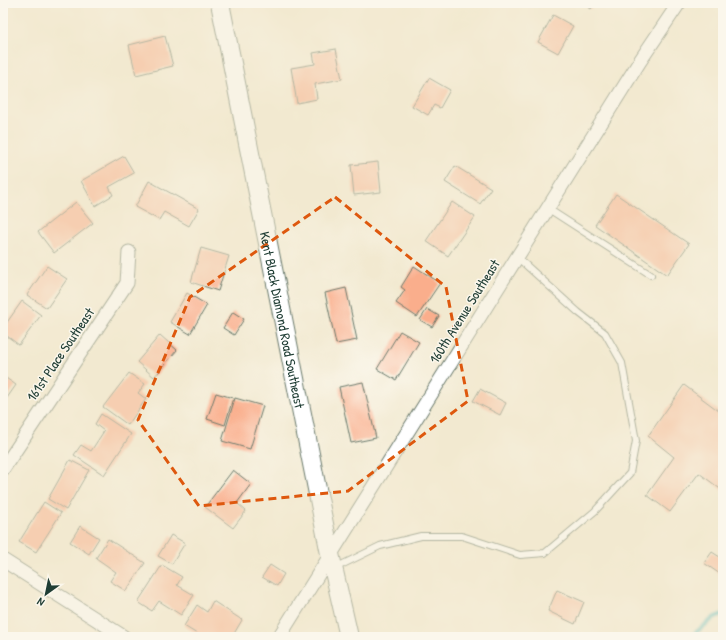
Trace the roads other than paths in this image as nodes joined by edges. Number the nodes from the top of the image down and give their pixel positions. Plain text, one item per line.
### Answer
1 (220, 3) edge
2 (679, 3) edge
3 (548, 208) junction
4 (129, 252) dead end
5 (517, 257) junction
6 (651, 275) dead end
7 (3, 469) edge
8 (3, 560) edge
9 (332, 561) junction
10 (124, 637) edge
11 (279, 637) edge
12 (349, 637) edge

1 - 9 street, Kent Black Diamond Road Southeast
2 - 3 street, 160th Avenue Southeast
3 - 5 street, 160th Avenue Southeast
3 - 6 lane
4 - 7 street, 161st Place Southeast
5 - 9 street, 160th Avenue Southeast
5 - 9 lane
8 - 10 street
9 - 11 street, 160th Avenue Southeast
9 - 12 street, Kent Black Diamond Road Southeast

